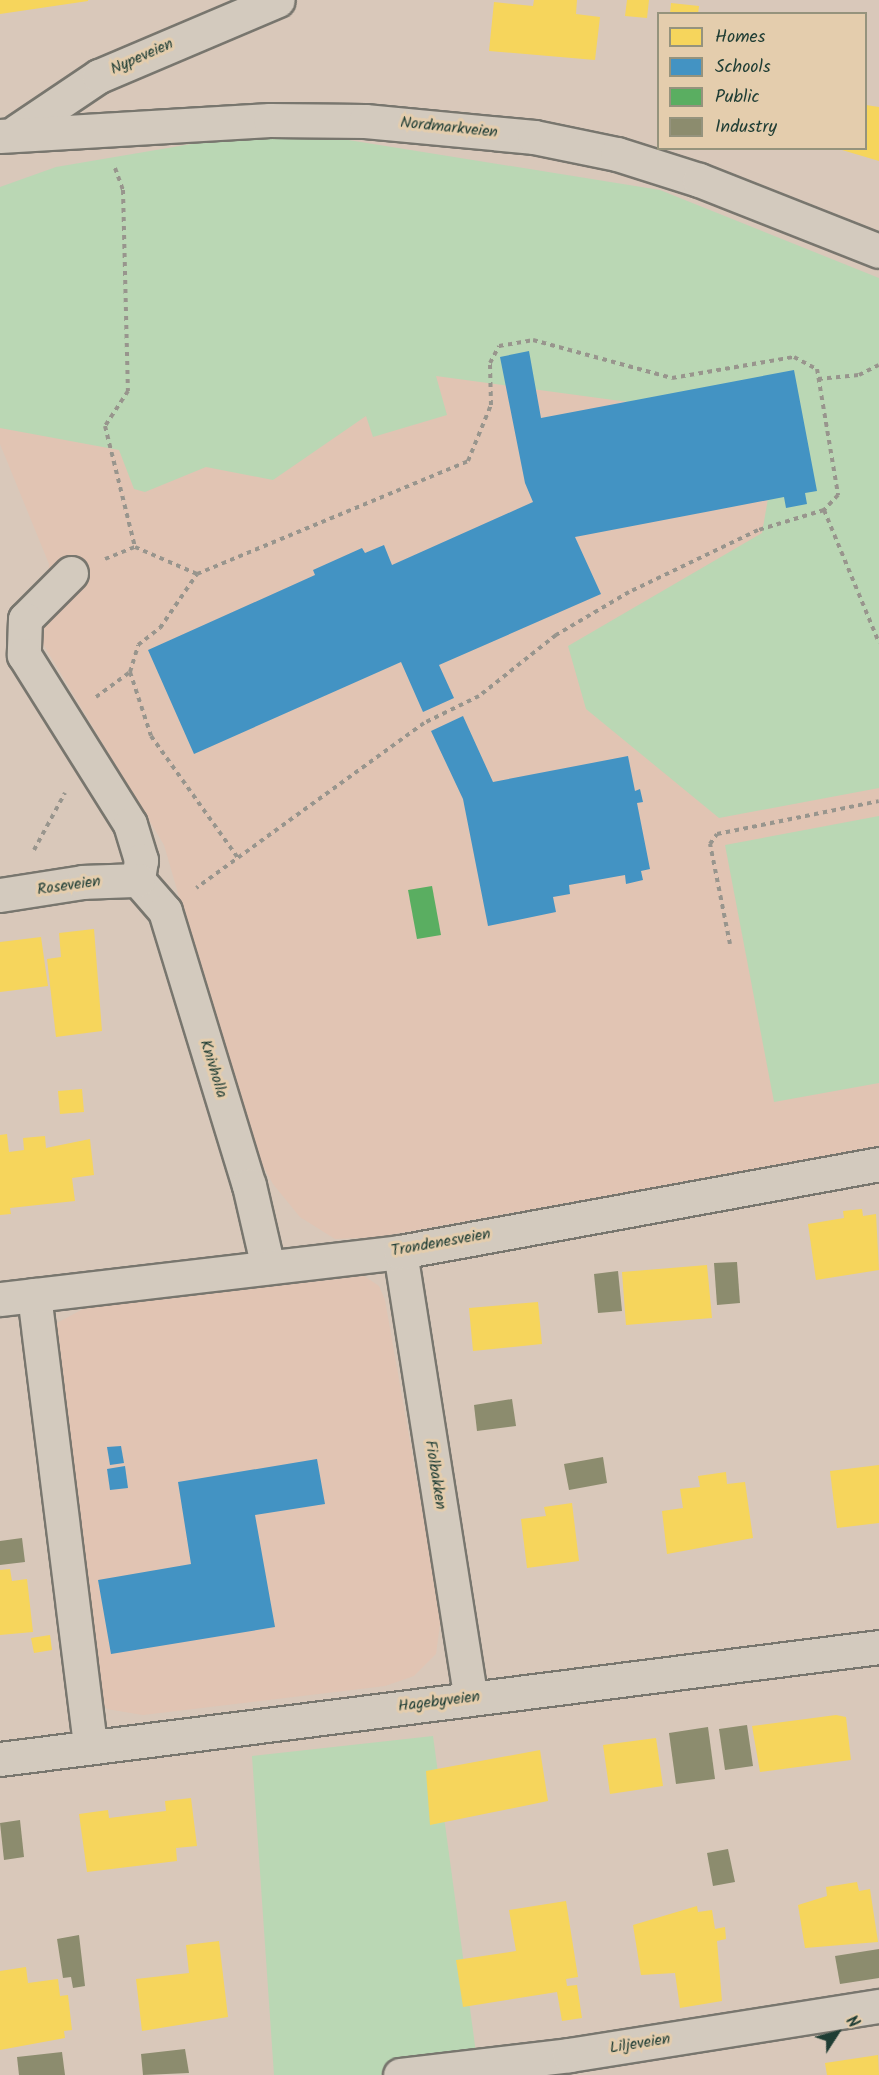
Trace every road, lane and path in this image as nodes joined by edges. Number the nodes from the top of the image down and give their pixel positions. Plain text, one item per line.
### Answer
1 (278, 0) edge
2 (100, 130) junction
3 (8, 134) edge
4 (879, 251) edge
5 (879, 365) edge
6 (818, 379) junction
7 (824, 510) junction
8 (135, 547) junction
9 (71, 573) joint
10 (197, 574) junction
11 (879, 643) edge
12 (130, 672) junction
13 (65, 719) junction
14 (86, 753) junction
15 (879, 801) edge
16 (238, 858) junction
17 (138, 880) junction
18 (14, 894) edge
19 (165, 911) junction
20 (730, 944) dead end
21 (879, 1164) edge
22 (400, 1252) junction
23 (268, 1267) junction
24 (34, 1295) junction
25 (0, 1299) edge
26 (879, 1647) edge
27 (471, 1698) junction
28 (90, 1748) junction
29 (0, 1759) edge
30 (879, 2006) edge
31 (400, 2075) edge

1 - 3 street, Nypeveien
2 - 3 street, Nordmarkveien
2 - 4 street, Nordmarkveien
2 - 8 path
5 - 6 path
6 - 7 path
6 - 10 path
7 - 11 path
7 - 16 path
8 - 9 path
8 - 10 path
9 - 13 street
10 - 12 path
12 - 13 path
12 - 16 path
13 - 14 street
14 - 17 street
14 - 18 path
15 - 20 path
16 - 19 path
17 - 18 street, Roseveien
17 - 19 street, Knivholla
19 - 23 street, Knivholla
21 - 22 street, Trondenesveien
22 - 23 street, Trondenesveien
22 - 27 street, Fiolbakken
23 - 24 street, Trondenesveien
24 - 25 street, Trondenesveien
24 - 28 street
26 - 27 street, Hagebyveien
27 - 28 street, Hagebyveien
28 - 29 street, Hagebyveien
30 - 31 street, Liljeveien

